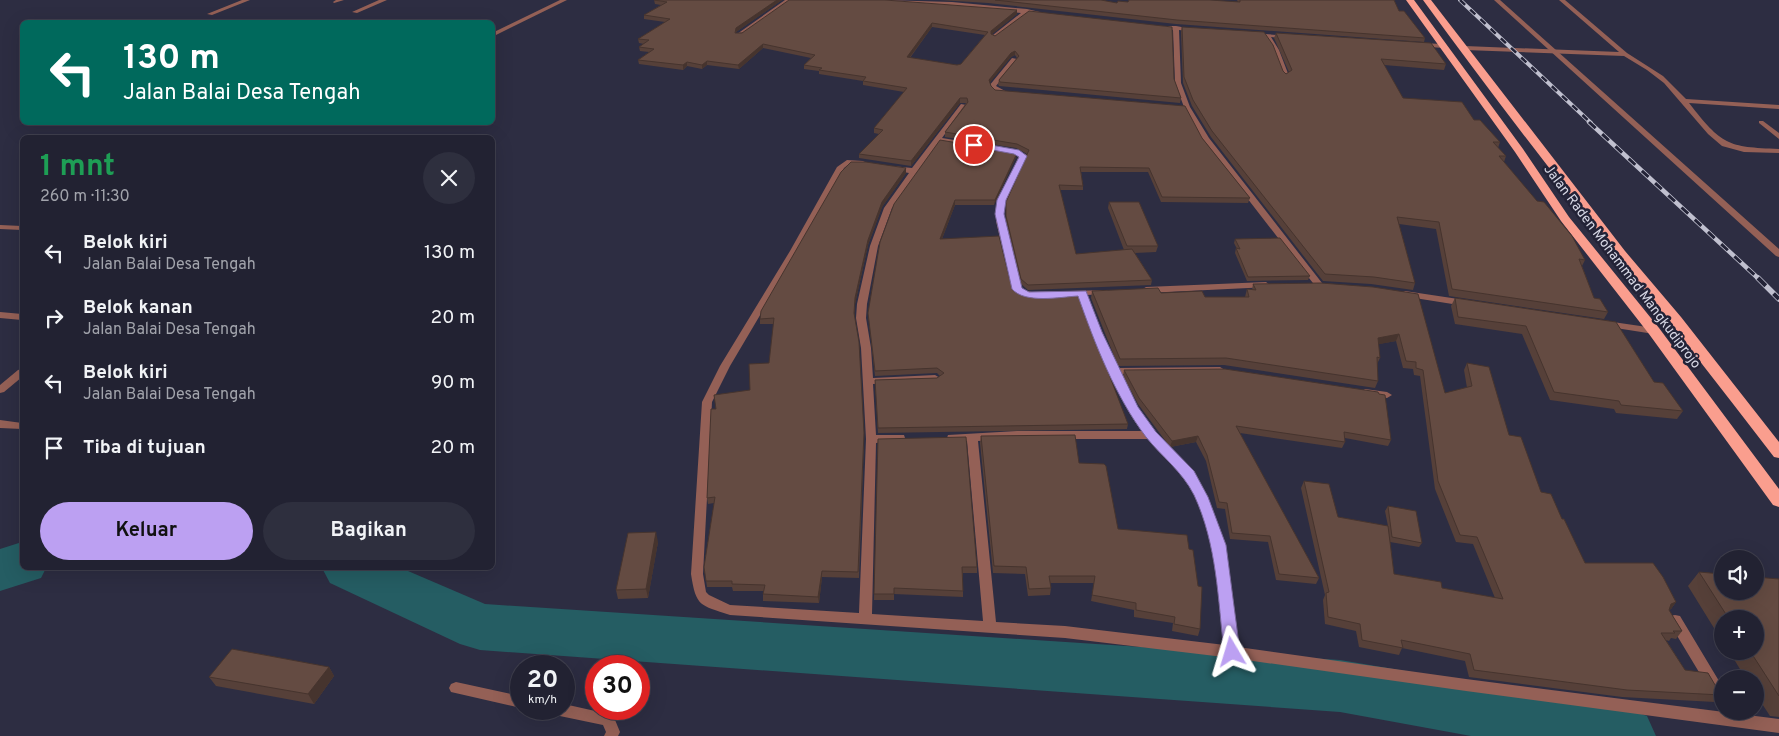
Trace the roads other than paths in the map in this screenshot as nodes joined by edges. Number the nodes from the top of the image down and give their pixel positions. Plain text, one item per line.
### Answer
1 (247, 0) edge
2 (384, 0) edge
3 (564, 0) edge
4 (789, 0) edge
5 (885, 0) edge
6 (1410, 0) edge
7 (1427, 0) edge
8 (1497, 0) edge
9 (1562, 0) edge
10 (1028, 11) junction
11 (355, 12) dead end
12 (210, 14) dead end
13 (1044, 14) edge
14 (1148, 25) edge
15 (1176, 28) junction
16 (1203, 30) edge
17 (495, 34) edge
18 (1249, 34) edge
19 (739, 35) edge
20 (1267, 35) junction
21 (995, 36) edge
22 (1297, 37) edge
23 (1414, 44) edge
24 (1443, 46) junction
25 (1465, 48) junction
26 (1554, 52) junction
27 (1624, 54) junction
28 (1014, 59) edge
29 (1286, 76) edge
30 (1013, 92) edge
31 (1683, 101) junction
32 (963, 105) edge
33 (1177, 106) edge
34 (1187, 107) junction
35 (1779, 107) edge
36 (1761, 122) dead end
37 (1779, 137) edge
38 (937, 139) junction
39 (1779, 150) edge
40 (868, 164) edge
41 (886, 167) edge
42 (914, 171) junction
43 (1565, 219) junction
44 (1597, 223) junction
45 (0, 227) edge
46 (20, 228) edge
47 (1592, 253) junction
48 (1620, 254) junction
49 (1779, 254) edge
50 (1274, 285) edge
51 (1302, 285) edge
52 (1131, 291) edge
53 (1112, 292) edge
54 (1390, 292) edge
55 (1082, 293) junction
56 (1478, 305) edge
57 (0, 315) edge
58 (20, 317) edge
59 (1595, 322) edge
60 (1654, 331) junction
61 (1114, 371) junction
62 (1233, 371) edge
63 (20, 374) edge
64 (937, 378) edge
65 (868, 380) junction
66 (1350, 389) edge
67 (0, 390) edge
68 (1388, 395) dead end
69 (0, 424) edge
70 (20, 426) edge
71 (1151, 435) junction
72 (908, 438) edge
73 (944, 438) edge
74 (972, 438) junction
75 (871, 439) junction
76 (1779, 453) edge
77 (1779, 501) edge
78 (1672, 616) edge
79 (866, 617) junction
80 (990, 625) junction
81 (1232, 652) junction
82 (1714, 685) edge
83 (456, 688) dead end
84 (510, 700) edge
85 (575, 713) edge
86 (1714, 714) edge
87 (1751, 720) edge
88 (1779, 726) edge
89 (611, 736) edge

1 - 12 street
2 - 11 street
3 - 17 street
4 - 19 street
5 - 10 street
6 - 24 highway, Jalan Raden Mohammad Mangkudiprojo
7 - 25 highway, Jalan Raden Mohammad Mangkudiprojo
8 - 26 street
9 - 27 street
10 - 13 street
10 - 21 street
14 - 15 street
15 - 16 street
15 - 34 street
18 - 20 street
20 - 22 street
20 - 29 street
23 - 24 street
24 - 43 highway, Jalan Raden Mohammad Mangkudiprojo
25 - 26 street
25 - 44 highway, Jalan Raden Mohammad Mangkudiprojo
26 - 27 street
26 - 49 street
27 - 31 street
28 - 30 street
31 - 35 street
31 - 39 street
32 - 38 street
33 - 34 street
34 - 51 street
36 - 37 street
38 - 42 street
38 - 55 street
40 - 79 street
41 - 42 street
42 - 65 street
43 - 44 highway
43 - 47 highway, Jalan Raden Mohammad Mangkudiprojo
44 - 48 highway, Jalan Raden Mohammad Mangkudiprojo
45 - 46 street
47 - 48 highway
47 - 60 highway, Jalan Raden Mohammad Mangkudiprojo
48 - 76 highway, Jalan Raden Mohammad Mangkudiprojo
50 - 52 street
53 - 55 street
54 - 56 street
55 - 61 street
57 - 58 street
59 - 60 street
60 - 77 highway, Jalan Raden Mohammad Mangkudiprojo
61 - 62 street
61 - 71 street
63 - 67 street
64 - 65 street
65 - 75 street
66 - 68 street
69 - 70 street
71 - 74 street
71 - 81 street
72 - 75 street
73 - 74 street
74 - 80 street
75 - 79 street
78 - 82 street
79 - 80 street
80 - 81 street
81 - 86 street
83 - 84 street
85 - 89 street
87 - 88 street

